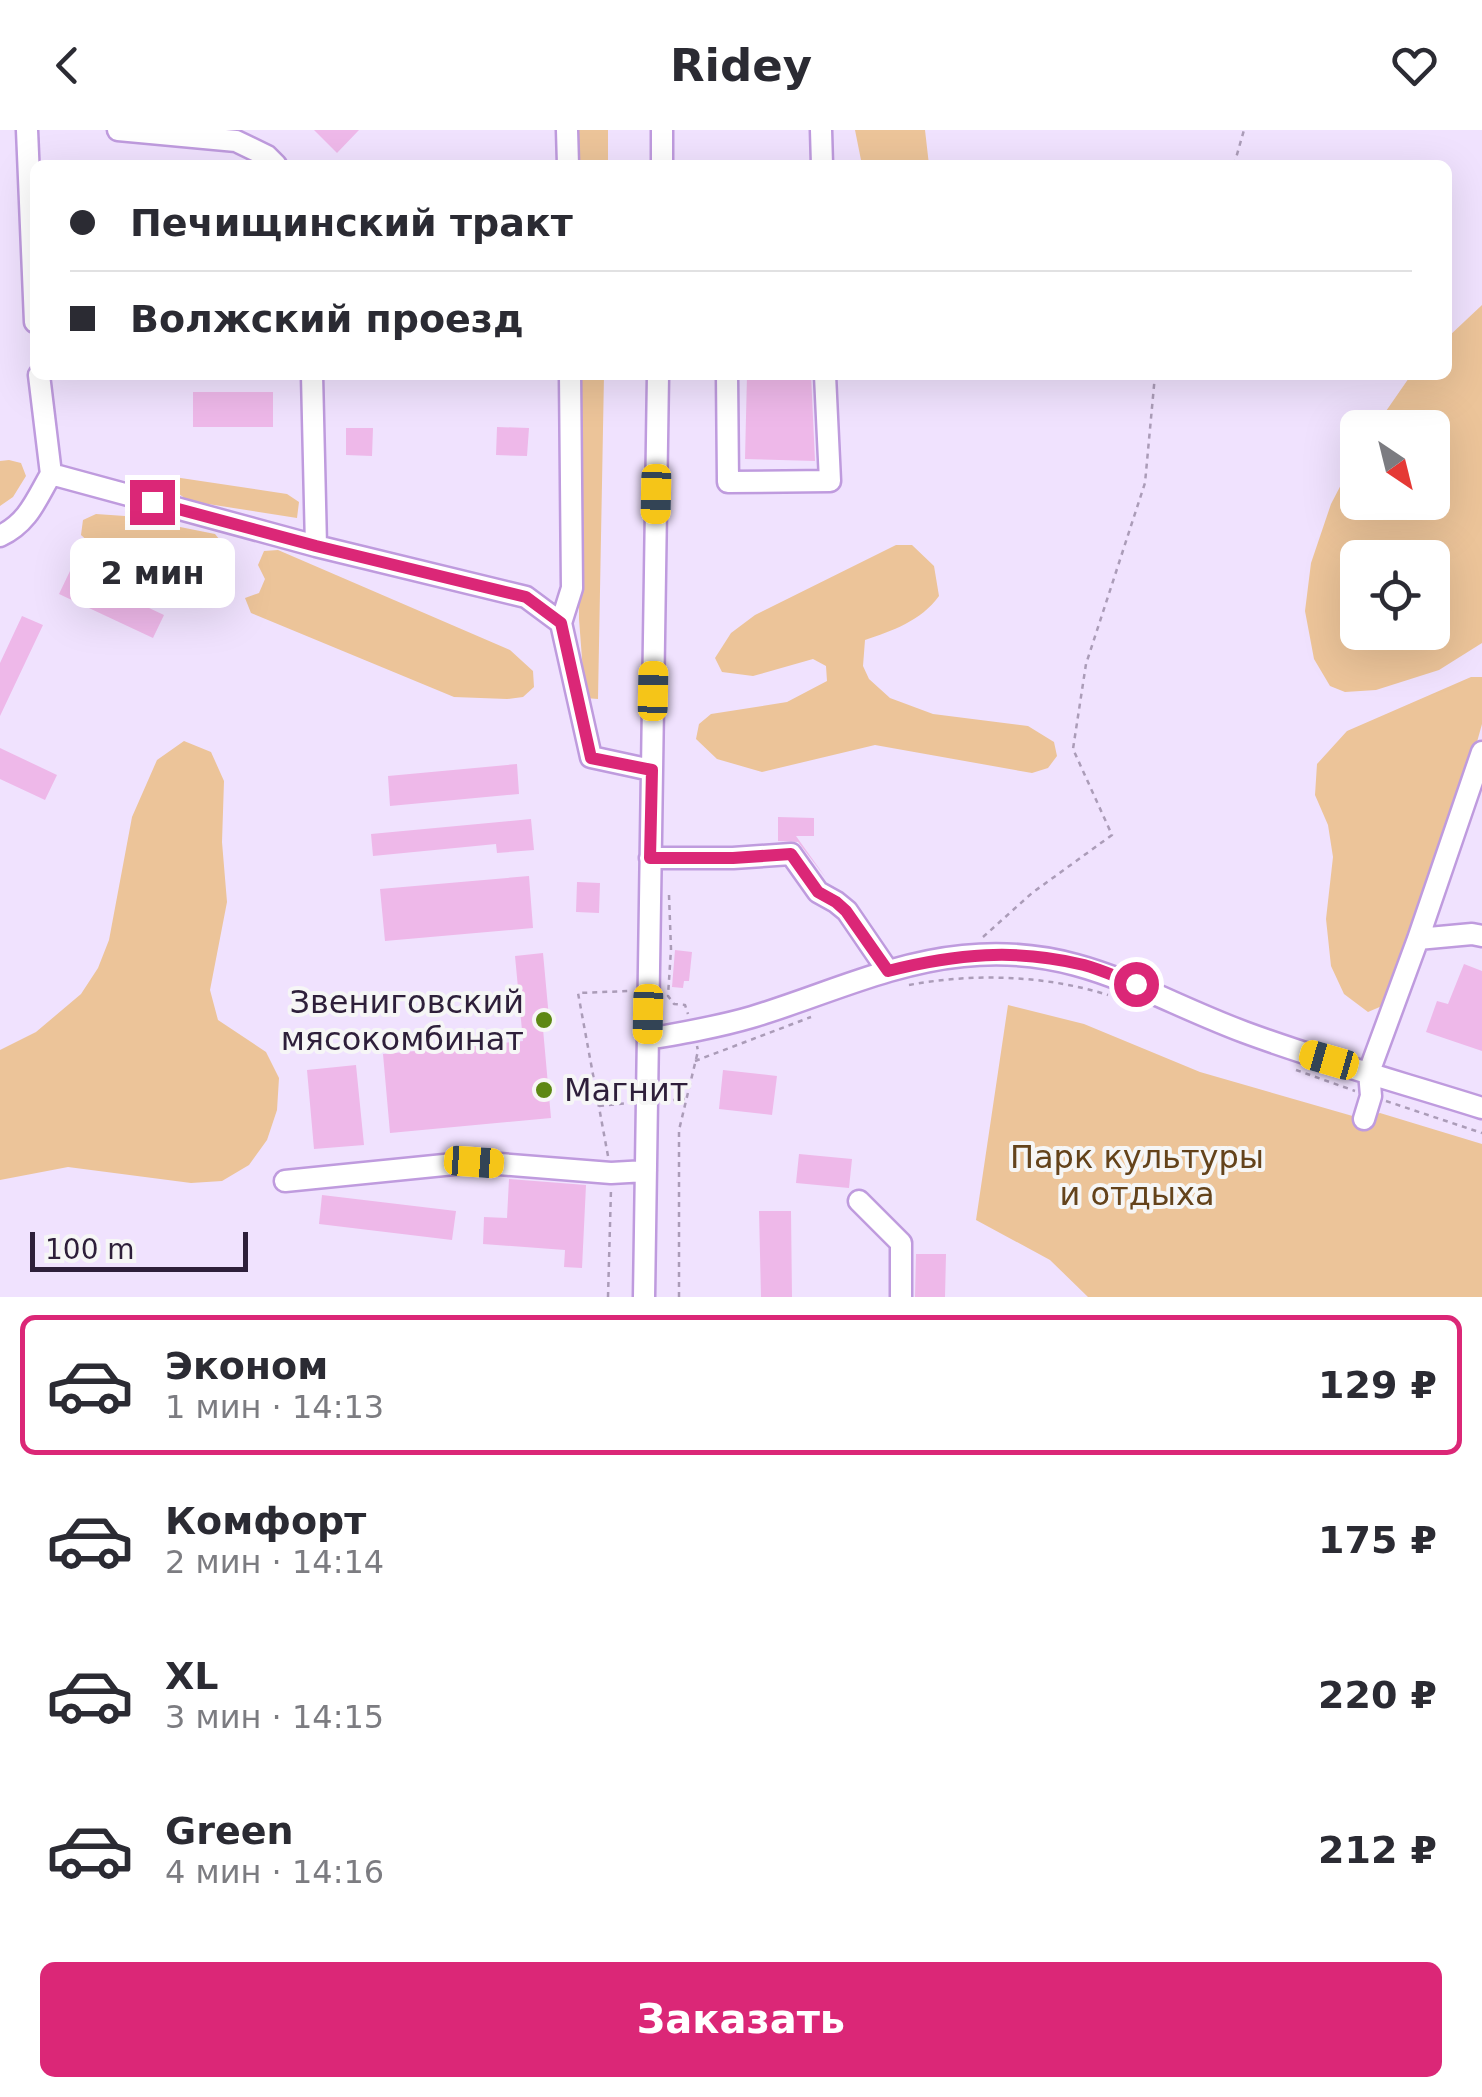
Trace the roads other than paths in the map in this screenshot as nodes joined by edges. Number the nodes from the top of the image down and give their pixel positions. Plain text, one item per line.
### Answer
1 (27, 130) edge
2 (118, 130) edge
3 (567, 130) edge
4 (662, 130) edge
5 (821, 130) edge
6 (271, 160) edge
7 (568, 160) edge
8 (662, 160) edge
9 (822, 160) edge
10 (30, 202) edge
11 (40, 380) edge
12 (312, 380) edge
13 (570, 380) edge
14 (658, 380) edge
15 (728, 380) edge
16 (826, 380) edge
17 (50, 474) junction
18 (0, 536) edge
19 (316, 546) junction
20 (561, 623) junction
21 (1482, 752) edge
22 (652, 770) junction
23 (650, 858) junction
24 (1482, 936) edge
25 (1418, 938) junction
26 (894, 979) junction
27 (648, 1039) junction
28 (1368, 1072) junction
29 (1482, 1108) edge
30 (1364, 1119) dead end
31 (646, 1171) junction
32 (285, 1180) dead end
33 (859, 1201) dead end
34 (644, 1297) edge
35 (901, 1297) edge

1 - 10 street
2 - 6 street
3 - 7 street
4 - 8 street
5 - 9 street
11 - 17 street
12 - 19 street
13 - 20 street
14 - 22 street
15 - 16 street
17 - 18 street
17 - 19 street
19 - 20 street
20 - 22 street
21 - 25 street
22 - 23 street
23 - 26 street
23 - 27 street
24 - 25 street
25 - 28 street
26 - 27 street
26 - 28 street
27 - 31 street
28 - 29 street
28 - 30 street
31 - 32 street
31 - 34 street
33 - 35 street

